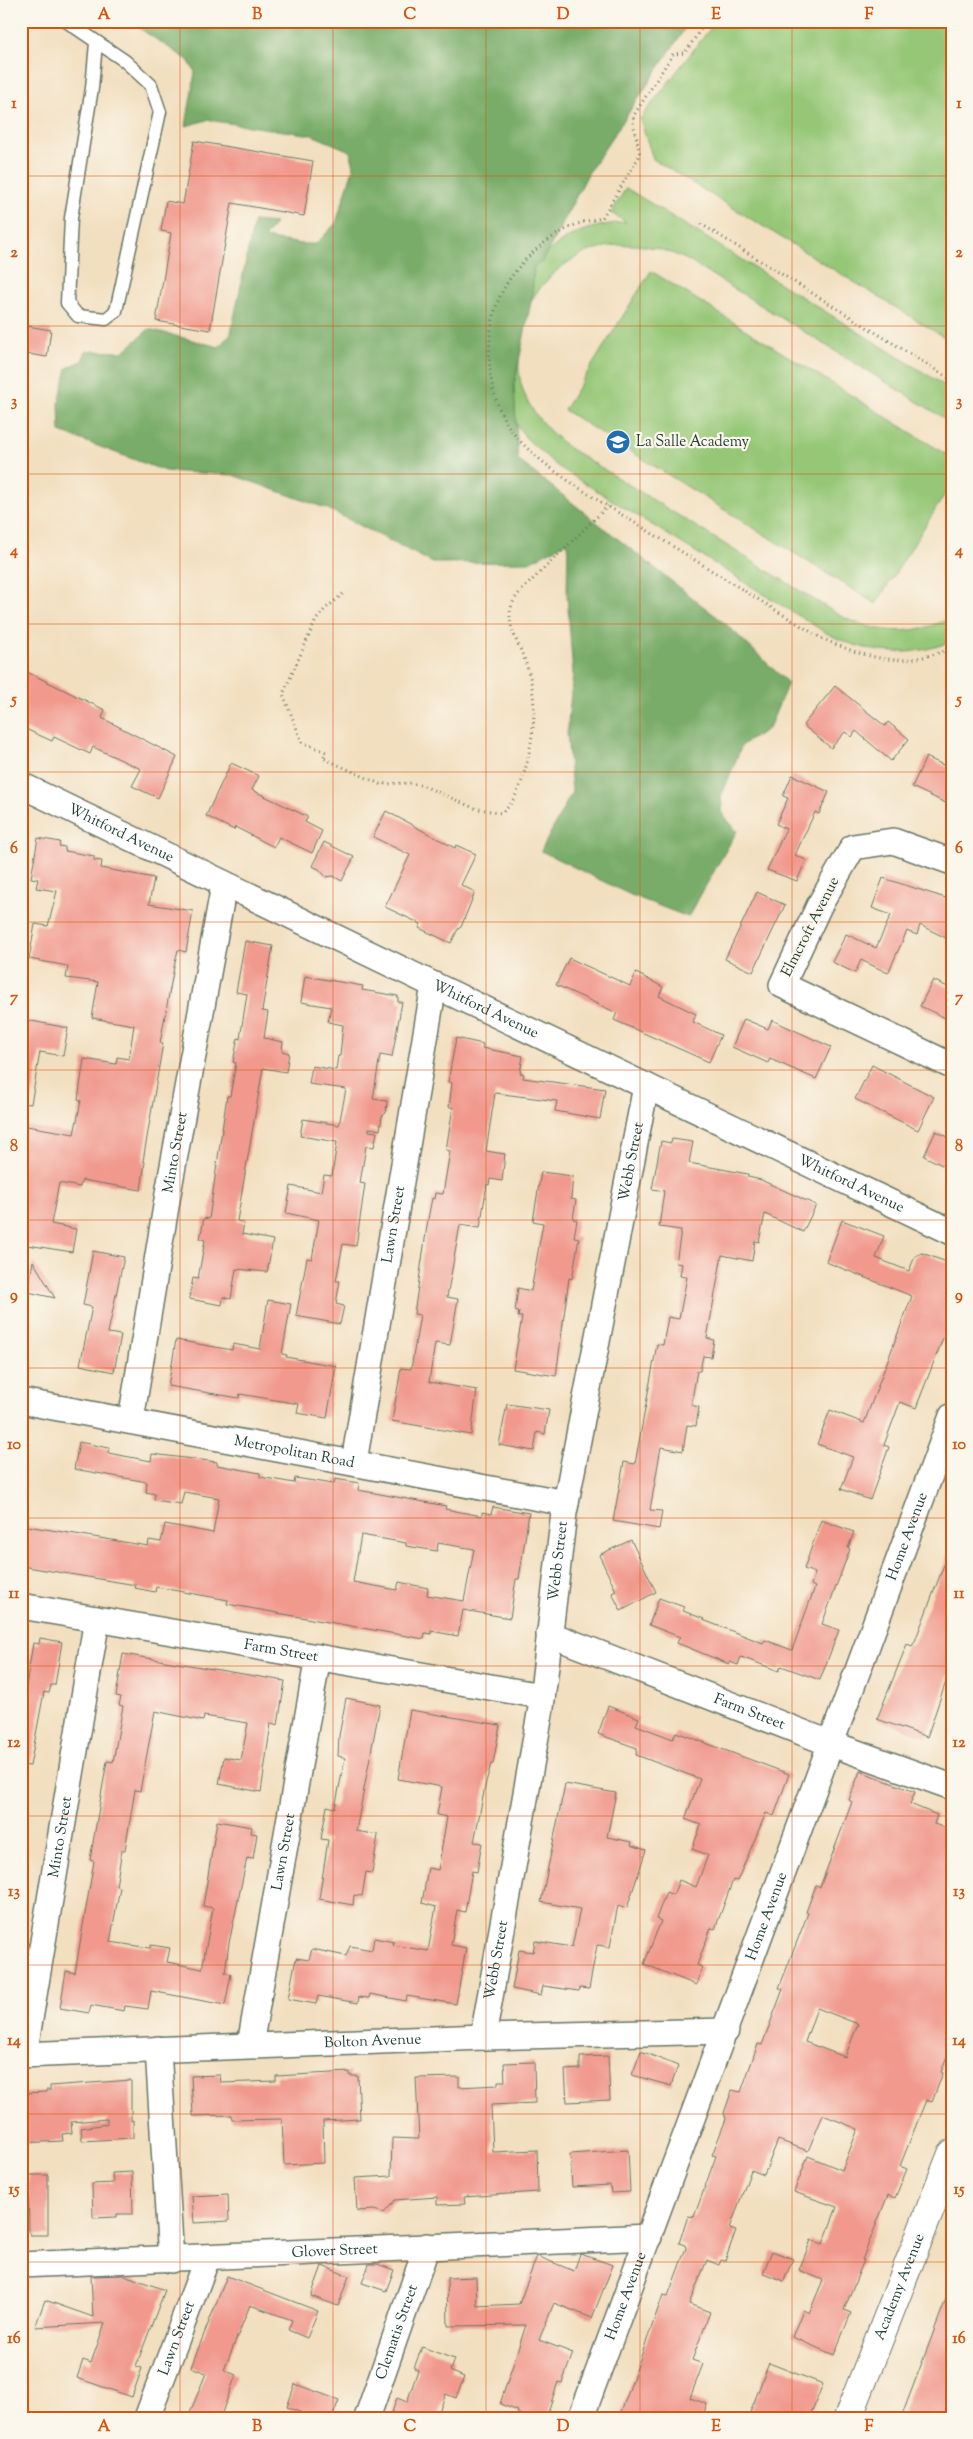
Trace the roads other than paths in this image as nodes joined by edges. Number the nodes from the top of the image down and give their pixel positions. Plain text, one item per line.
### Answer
1 (66, 21) edge
2 (96, 43) junction
3 (21, 785) edge
4 (952, 862) edge
5 (224, 885) junction
6 (434, 985) junction
7 (952, 1066) edge
8 (646, 1086) junction
9 (952, 1232) edge
10 (21, 1401) edge
11 (952, 1416) edge
12 (131, 1420) junction
13 (354, 1462) junction
14 (566, 1503) junction
15 (21, 1606) edge
16 (96, 1619) junction
17 (549, 1634) junction
18 (318, 1657) junction
19 (542, 1696) junction
20 (832, 1744) junction
21 (952, 1787) edge
22 (726, 2031) junction
23 (483, 2037) junction
24 (250, 2045) junction
25 (158, 2049) junction
26 (23, 2055) edge
27 (952, 2154) edge
28 (649, 2237) junction
29 (427, 2246) junction
30 (207, 2258) junction
31 (171, 2260) junction
32 (21, 2265) edge
33 (147, 2418) edge
34 (367, 2418) edge
35 (581, 2418) edge
36 (848, 2418) edge

1 - 2 lane
2 - 2 lane
3 - 5 street, Whitford Avenue
4 - 7 street, Elmcroft Avenue
5 - 6 street, Whitford Avenue
5 - 12 street, Minto Street
6 - 8 street, Whitford Avenue
6 - 13 street, Lawn Street
8 - 9 street, Whitford Avenue
8 - 14 street, Webb Street
10 - 12 street, Metropolitan Road
11 - 20 street, Home Avenue
12 - 13 street, Metropolitan Road
13 - 14 street, Metropolitan Road
14 - 17 street, Webb Street
15 - 16 street, Farm Street
16 - 18 street, Farm Street
16 - 26 street, Minto Street
17 - 19 street, Webb Street
17 - 20 street, Farm Street
18 - 19 street, Farm Street
18 - 24 street, Lawn Street
19 - 23 street, Webb Street
20 - 21 street, Farm Street
20 - 22 street, Home Avenue
22 - 23 street, Bolton Avenue
22 - 28 street, Home Avenue
23 - 24 street, Bolton Avenue
24 - 25 street, Bolton Avenue
25 - 26 street, Bolton Avenue
25 - 31 street
27 - 36 street, Academy Avenue
28 - 29 street, Glover Street
28 - 35 street, Home Avenue
29 - 30 street, Glover Street
29 - 34 street, Clematis Street
30 - 31 street, Glover Street
30 - 33 street, Lawn Street
31 - 32 street, Glover Street

